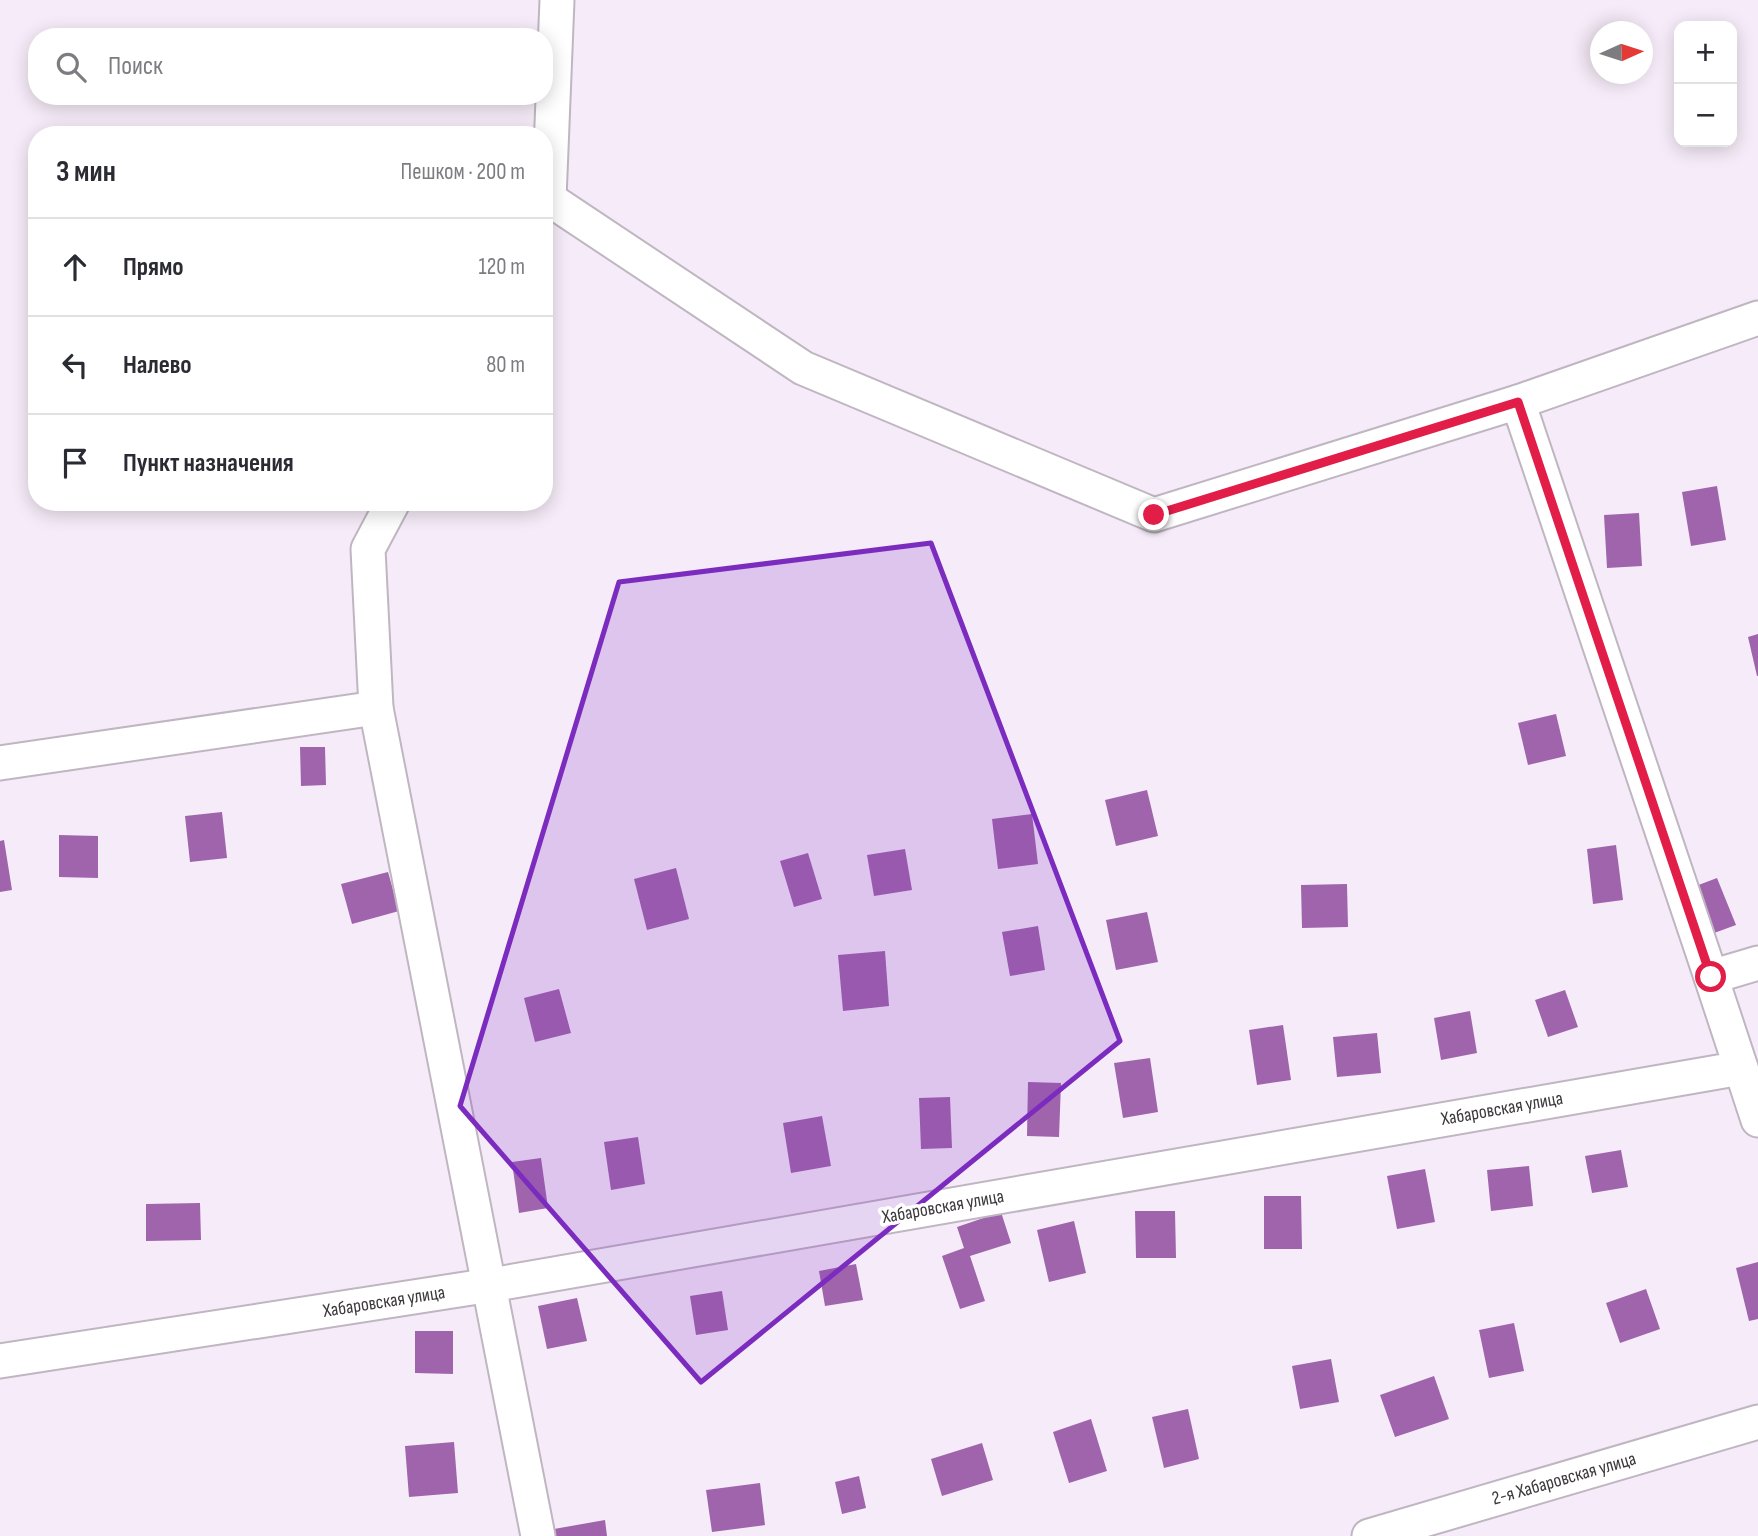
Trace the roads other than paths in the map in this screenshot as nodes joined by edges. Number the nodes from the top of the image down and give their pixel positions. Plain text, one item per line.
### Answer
1 (557, 0) edge
2 (553, 74) edge
3 (551, 105) edge
4 (550, 126) edge
5 (553, 208) edge
6 (1758, 318) edge
7 (1518, 402) junction
8 (388, 511) edge
9 (376, 708) junction
10 (0, 763) edge
11 (1758, 963) edge
12 (1711, 977) junction
13 (1741, 1068) junction
14 (1758, 1120) edge
15 (491, 1285) junction
16 (0, 1361) edge
17 (1758, 1422) edge
18 (538, 1536) edge
19 (1369, 1536) edge

1 - 2 street
3 - 4 street
5 - 7 street
6 - 7 street
7 - 12 street
8 - 9 street
9 - 10 street
9 - 15 street
11 - 12 street
12 - 13 street
13 - 14 street
13 - 15 street, Хабаровская улица
15 - 16 street, Хабаровская улица
15 - 18 street
17 - 19 street, 2-я Хабаровская улица

